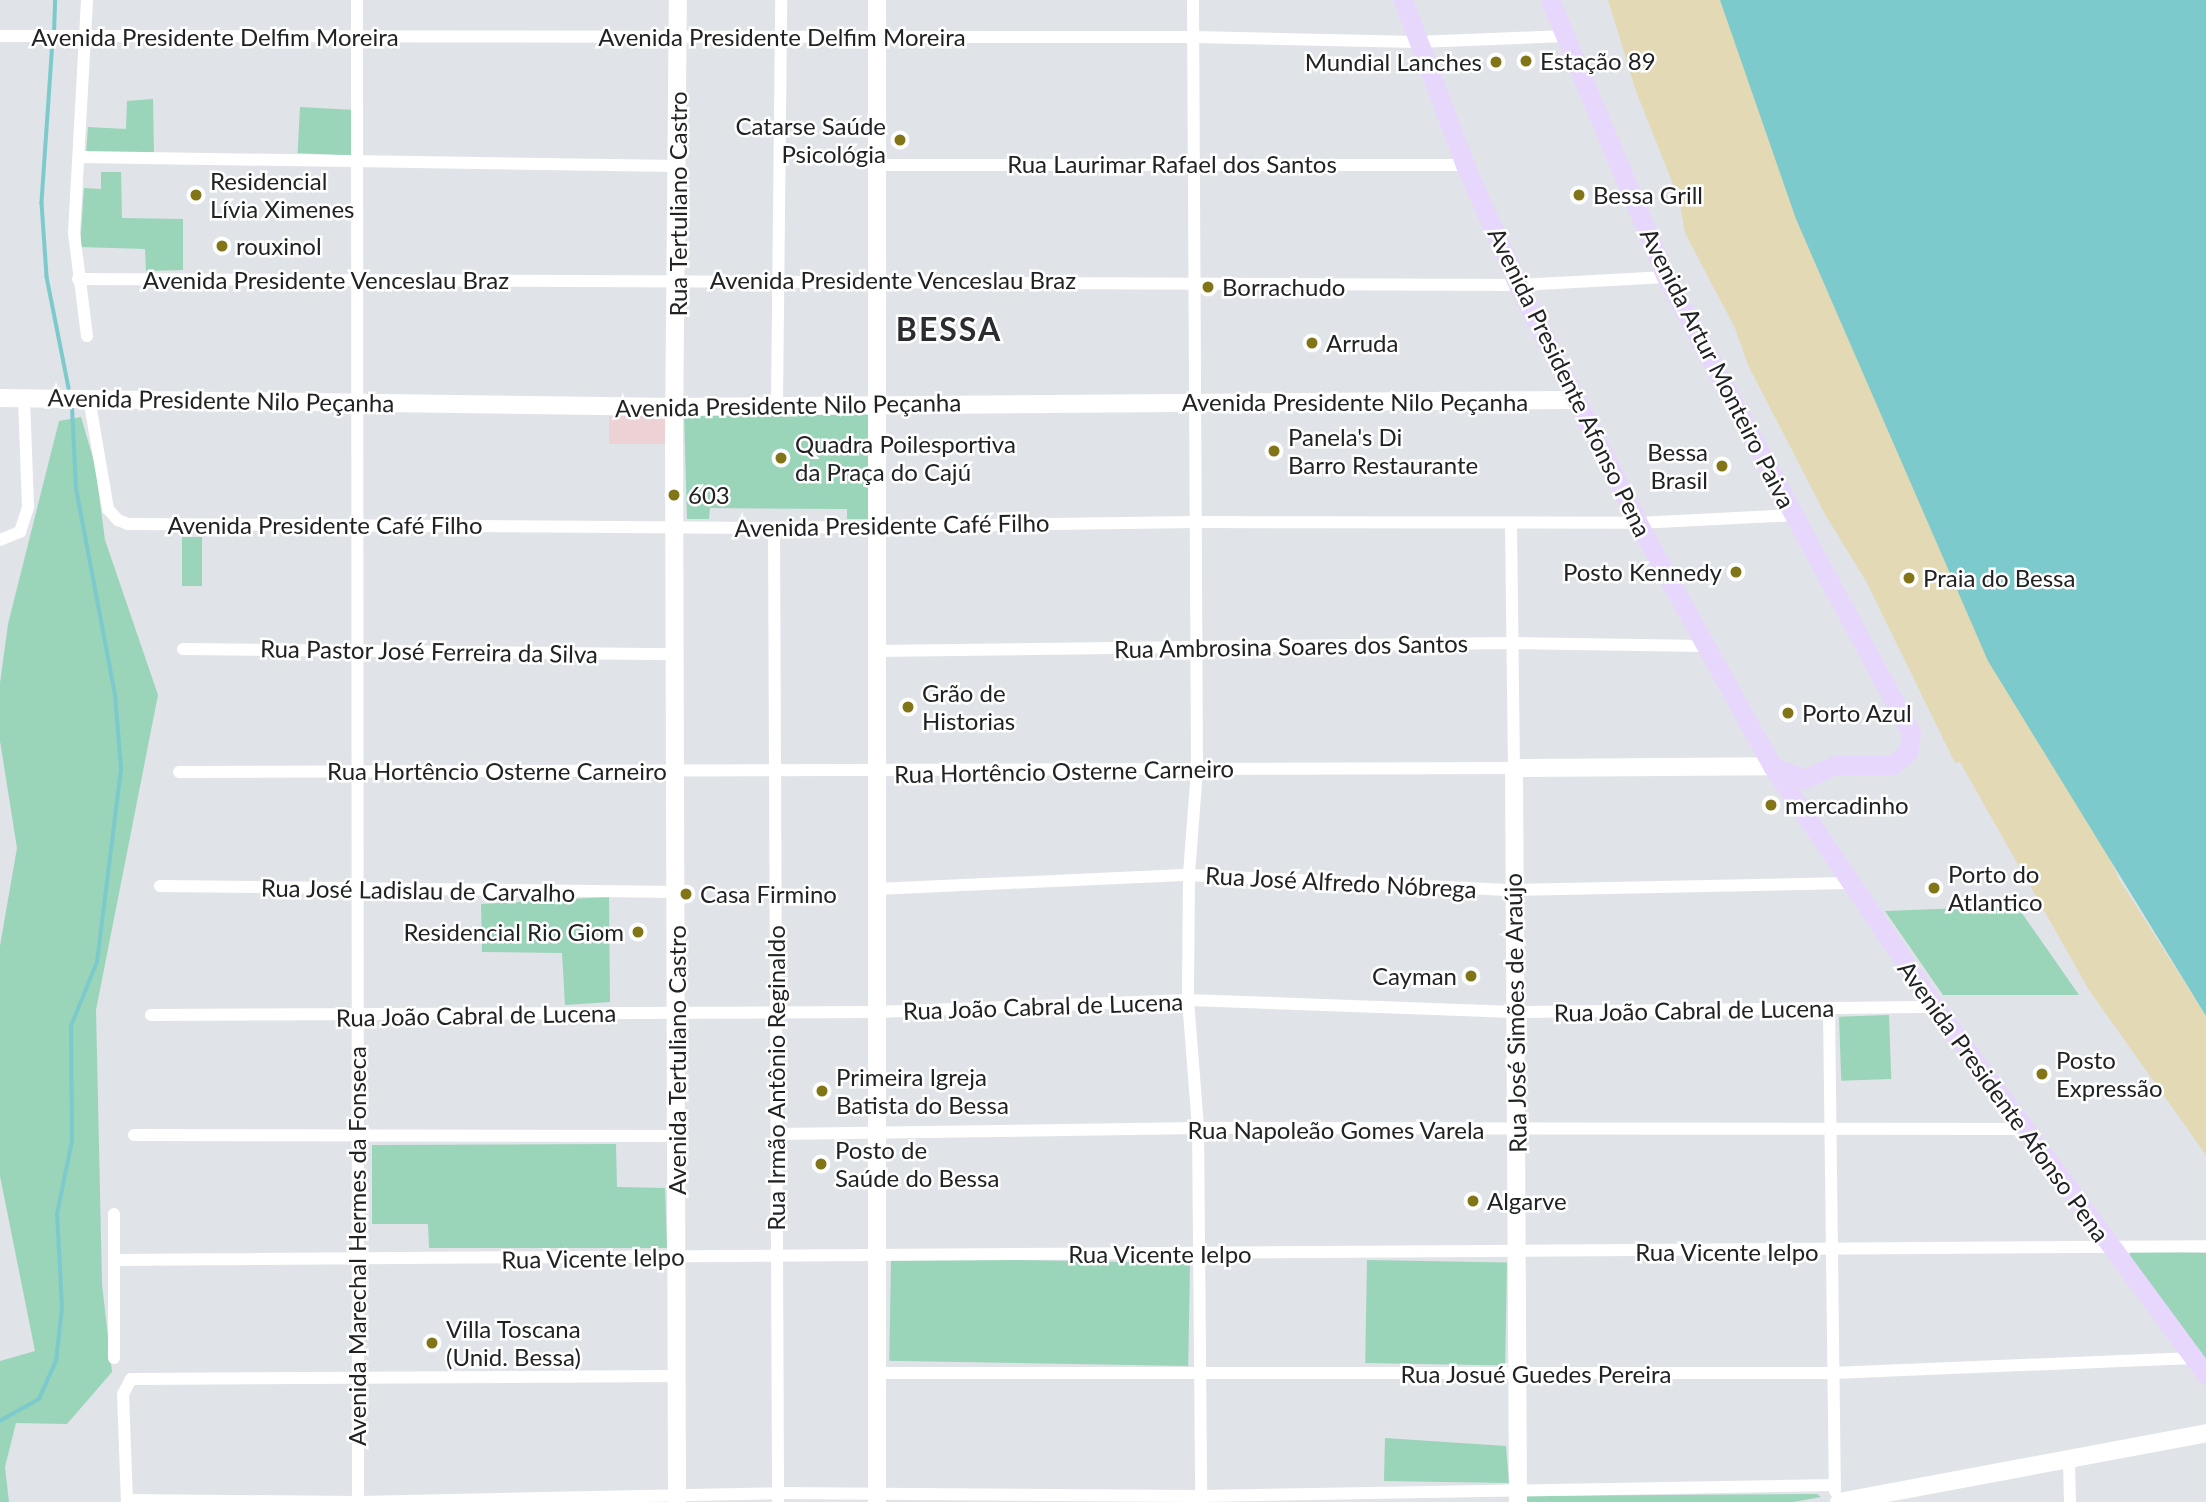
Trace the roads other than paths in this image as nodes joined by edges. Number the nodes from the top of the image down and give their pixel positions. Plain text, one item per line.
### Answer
1 (87, 0) edge
2 (357, 0) edge
3 (678, 0) edge
4 (781, 0) edge
5 (877, 0) edge
6 (1193, 0) edge
7 (1403, 0) edge
8 (1550, 0) edge
9 (0, 36) edge
10 (85, 36) junction
11 (1564, 36) junction
12 (678, 37) junction
13 (877, 37) junction
14 (1193, 37) junction
15 (357, 38) junction
16 (781, 38) junction
17 (1417, 43) junction
18 (80, 157) junction
19 (359, 161) junction
20 (1194, 163) junction
21 (878, 165) junction
22 (1465, 165) junction
23 (678, 166) junction
24 (1666, 277) junction
25 (78, 279) junction
26 (776, 279) junction
27 (877, 279) junction
28 (359, 280) junction
29 (678, 280) junction
30 (1196, 282) junction
31 (1518, 285) junction
32 (87, 336) dead end
33 (0, 398) edge
34 (24, 398) junction
35 (89, 398) junction
36 (1575, 401) junction
37 (356, 402) junction
38 (874, 402) junction
39 (777, 404) junction
40 (1197, 404) junction
41 (676, 407) junction
42 (1795, 515) junction
43 (1196, 522) junction
44 (1511, 523) junction
45 (1638, 523) junction
46 (355, 526) junction
47 (874, 526) junction
48 (675, 527) junction
49 (774, 528) junction
50 (0, 540) edge
51 (1512, 643) junction
52 (1706, 646) junction
53 (1196, 648) junction
54 (183, 649) dead end
55 (356, 649) junction
56 (876, 651) junction
57 (675, 654) junction
58 (1772, 766) junction
59 (1514, 768) junction
60 (1197, 770) junction
61 (359, 771) junction
62 (179, 772) dead end
63 (676, 772) junction
64 (775, 772) junction
65 (879, 773) junction
66 (1805, 779) junction
67 (1809, 823) junction
68 (1189, 875) junction
69 (1848, 883) junction
70 (160, 887) dead end
71 (876, 889) junction
72 (1513, 890) junction
73 (359, 891) junction
74 (677, 892) junction
75 (1188, 1000) junction
76 (1935, 1007) junction
77 (1829, 1008) junction
78 (774, 1012) junction
79 (877, 1012) junction
80 (1515, 1012) junction
81 (678, 1013) junction
82 (151, 1015) dead end
83 (356, 1017) junction
84 (1198, 1128) junction
85 (2022, 1129) junction
86 (1830, 1130) junction
87 (1516, 1131) junction
88 (877, 1133) junction
89 (777, 1134) junction
90 (134, 1135) dead end
91 (678, 1136) junction
92 (355, 1137) junction
93 (114, 1214) dead end
94 (2206, 1246) edge
95 (2110, 1248) junction
96 (1832, 1251) junction
97 (876, 1253) junction
98 (1518, 1253) junction
99 (1199, 1254) junction
100 (777, 1256) junction
101 (678, 1257) junction
102 (114, 1260) junction
103 (357, 1262) junction
104 (114, 1358) dead end
105 (2194, 1358) junction
106 (877, 1373) junction
107 (1198, 1374) junction
108 (1517, 1374) junction
109 (1833, 1374) junction
110 (2206, 1375) edge
111 (360, 1377) junction
112 (677, 1377) junction
113 (2206, 1433) edge
114 (2069, 1461) junction
115 (1518, 1496) edge
116 (1836, 1496) edge
117 (677, 1498) edge
118 (778, 1498) edge
119 (877, 1498) edge
120 (1201, 1499) edge
121 (127, 1501) edge
122 (358, 1502) edge
123 (2070, 1502) edge

1 - 10 street
2 - 15 street, Avenida Marechal Hermes da Fonseca
3 - 12 street, Rua Tertuliano Castro
4 - 16 street
5 - 13 street
6 - 14 street
7 - 17 main road, Avenida Presidente Afonso Pena
8 - 11 main road, Avenida Artur Monteiro Paiva
9 - 10 street, Avenida Presidente Delfim Moreira
10 - 15 street, Avenida Presidente Delfim Moreira
10 - 18 street
11 - 17 street, Avenida Presidente Delfim Moreira
11 - 24 main road, Avenida Artur Monteiro Paiva
12 - 15 street, Avenida Presidente Delfim Moreira
12 - 16 street, Avenida Presidente Delfim Moreira
12 - 23 street, Rua Tertuliano Castro
13 - 14 street, Avenida Presidente Delfim Moreira
13 - 16 street, Avenida Presidente Delfim Moreira
13 - 21 street
14 - 17 street, Avenida Presidente Delfim Moreira
14 - 20 street
15 - 19 street, Avenida Marechal Hermes da Fonseca
16 - 26 street
17 - 22 main road, Avenida Presidente Afonso Pena
18 - 19 street
18 - 25 street
19 - 23 street
19 - 28 street, Avenida Marechal Hermes da Fonseca
20 - 21 street, Rua Laurimar Rafael dos Santos
20 - 22 street, Rua Laurimar Rafael dos Santos
20 - 30 street
21 - 27 street
22 - 31 main road, Avenida Presidente Afonso Pena
23 - 29 street, Rua Tertuliano Castro
24 - 31 street, Avenida Presidente Venceslau Braz
24 - 42 main road, Avenida Artur Monteiro Paiva
25 - 28 street, Avenida Presidente Venceslau Braz
25 - 32 street
26 - 27 street, Avenida Presidente Venceslau Braz
26 - 29 street, Avenida Presidente Venceslau Braz
26 - 39 street
27 - 30 street, Avenida Presidente Venceslau Braz
27 - 38 street
28 - 29 street, Avenida Presidente Venceslau Braz
28 - 37 street, Avenida Marechal Hermes da Fonseca
29 - 41 street, Rua Tertuliano Castro
30 - 31 street, Avenida Presidente Venceslau Braz
30 - 40 street
31 - 36 main road, Avenida Presidente Afonso Pena
33 - 34 street, Avenida Presidente Nilo Peçanha
34 - 35 street, Avenida Presidente Nilo Peçanha
34 - 50 street
35 - 37 street, Avenida Presidente Nilo Peçanha
35 - 46 street, Avenida Presidente Café Filho
36 - 40 street, Avenida Presidente Nilo Peçanha
36 - 45 main road, Avenida Presidente Afonso Pena
37 - 41 street, Avenida Presidente Nilo Peçanha
37 - 46 street, Avenida Marechal Hermes da Fonseca
38 - 39 street, Avenida Presidente Nilo Peçanha
38 - 40 street, Avenida Presidente Nilo Peçanha
38 - 47 street
39 - 41 street, Avenida Presidente Nilo Peçanha
40 - 43 street
41 - 48 street, Avenida Tertuliano Castro
42 - 45 street, Avenida Presidente Café Filho
42 - 66 main road, Avenida Artur Monteiro Paiva
43 - 44 street, Avenida Presidente Café Filho
43 - 47 street, Avenida Presidente Café Filho
43 - 53 street
44 - 45 street, Avenida Presidente Café Filho
44 - 51 street, Rua José Simões de Araújo
45 - 52 main road, Avenida Presidente Afonso Pena
46 - 48 street, Avenida Presidente Café Filho
46 - 55 street, Avenida Marechal Hermes da Fonseca
47 - 49 street, Avenida Presidente Café Filho
47 - 56 street
48 - 49 street, Avenida Presidente Café Filho
48 - 57 street, Avenida Tertuliano Castro
49 - 64 street, Rua Irmão Antônio Reginaldo
51 - 52 street, Rua Ambrosina Soares dos Santos
51 - 53 street, Rua Ambrosina Soares dos Santos
51 - 59 street, Rua José Simões de Araújo
52 - 58 main road, Avenida Presidente Afonso Pena
53 - 56 street, Rua Ambrosina Soares dos Santos
53 - 60 street
54 - 55 street, Rua Pastor José Ferreira da Silva
55 - 57 street, Rua Pastor José Ferreira da Silva
55 - 61 street, Avenida Marechal Hermes da Fonseca
56 - 65 street
57 - 63 street, Avenida Tertuliano Castro
58 - 59 street, Rua Hortêncio Osterne Carneiro
58 - 66 main road, Rua Hortêncio Osterne Carneiro
58 - 67 main road, Avenida Presidente Afonso Pena
59 - 60 street, Rua Hortêncio Osterne Carneiro
59 - 72 street, Rua José Simões de Araújo
60 - 65 street, Rua Hortêncio Osterne Carneiro
60 - 68 street
61 - 62 street, Rua Hortêncio Osterne Carneiro
61 - 63 street, Rua Hortêncio Osterne Carneiro
61 - 73 street, Avenida Marechal Hermes da Fonseca
63 - 64 street, Rua Hortêncio Osterne Carneiro
63 - 74 street, Avenida Tertuliano Castro
64 - 65 street, Rua Hortêncio Osterne Carneiro
64 - 78 street, Rua Irmão Antônio Reginaldo
65 - 71 street
66 - 67 main road, Avenida Presidente Afonso Pena
67 - 69 main road, Avenida Presidente Afonso Pena
68 - 71 street, Rua José Alfredo Nóbrega
68 - 72 street, Rua José Alfredo Nóbrega
68 - 75 street
69 - 72 street, Rua José Alfredo Nóbrega
69 - 76 main road, Avenida Presidente Afonso Pena
70 - 73 street, Rua José Ladislau de Carvalho
71 - 79 street
72 - 80 street, Rua José Simões de Araújo
73 - 74 street, Rua José Ladislau de Carvalho
73 - 83 street, Avenida Marechal Hermes da Fonseca
74 - 81 street, Avenida Tertuliano Castro
75 - 79 street, Rua João Cabral de Lucena
75 - 80 street, Rua João Cabral de Lucena
75 - 84 street
76 - 77 street, Rua João Cabral de Lucena
76 - 85 main road, Avenida Presidente Afonso Pena
77 - 80 street, Rua João Cabral de Lucena
77 - 86 street
78 - 79 street, Rua João Cabral de Lucena
78 - 81 street, Rua João Cabral de Lucena
78 - 89 street, Rua Irmão Antônio Reginaldo
79 - 88 street
80 - 87 street, Rua José Simões de Araújo
81 - 83 street, Rua João Cabral de Lucena
81 - 91 street, Avenida Tertuliano Castro
82 - 83 street, Rua João Cabral de Lucena
83 - 92 street, Avenida Marechal Hermes da Fonseca
84 - 87 street, Rua Napoleão Gomes Varela
84 - 88 street, Rua Napoleão Gomes Varela
84 - 99 street
85 - 86 street, Rua Napoleão Gomes Varela
85 - 95 main road, Avenida Presidente Afonso Pena
86 - 87 street, Rua Napoleão Gomes Varela
86 - 96 street
87 - 98 street, Rua José Simões de Araújo
88 - 89 street, Rua Napoleão Gomes Varela
88 - 97 street
89 - 100 street, Rua Irmão Antônio Reginaldo
90 - 92 street
91 - 92 street
91 - 101 street, Avenida Tertuliano Castro
92 - 103 street, Avenida Marechal Hermes da Fonseca
93 - 102 street
94 - 95 street, Rua Vicente Ielpo
95 - 96 street, Rua Vicente Ielpo
95 - 105 main road, Avenida Presidente Afonso Pena
96 - 98 street, Rua Vicente Ielpo
96 - 109 street
97 - 99 street, Rua Vicente Ielpo
97 - 100 street, Rua Vicente Ielpo
97 - 106 street
98 - 99 street, Rua Vicente Ielpo
98 - 108 street, Rua José Simões de Araújo
99 - 107 street
100 - 101 street, Rua Vicente Ielpo
100 - 118 street, Rua Irmão Antônio Reginaldo
101 - 103 street, Rua Vicente Ielpo
101 - 112 street, Avenida Tertuliano Castro
102 - 103 street, Rua Vicente Ielpo
102 - 104 street
103 - 111 street, Avenida Marechal Hermes da Fonseca
105 - 109 street, Rua Josué Guedes Pereira
105 - 110 main road, Avenida Presidente Afonso Pena
106 - 107 street, Rua Josué Guedes Pereira
106 - 119 street
107 - 108 street, Rua Josué Guedes Pereira
107 - 120 street
108 - 109 street, Rua Josué Guedes Pereira
108 - 115 street, Rua José Simões de Araújo
109 - 116 street
111 - 112 street
111 - 121 street
111 - 122 street, Avenida Marechal Hermes da Fonseca
112 - 117 street, Avenida Tertuliano Castro
113 - 114 street
114 - 116 street
114 - 123 street
115 - 116 street
115 - 120 street
117 - 118 street
117 - 122 street
118 - 119 street
119 - 120 street
121 - 122 street

